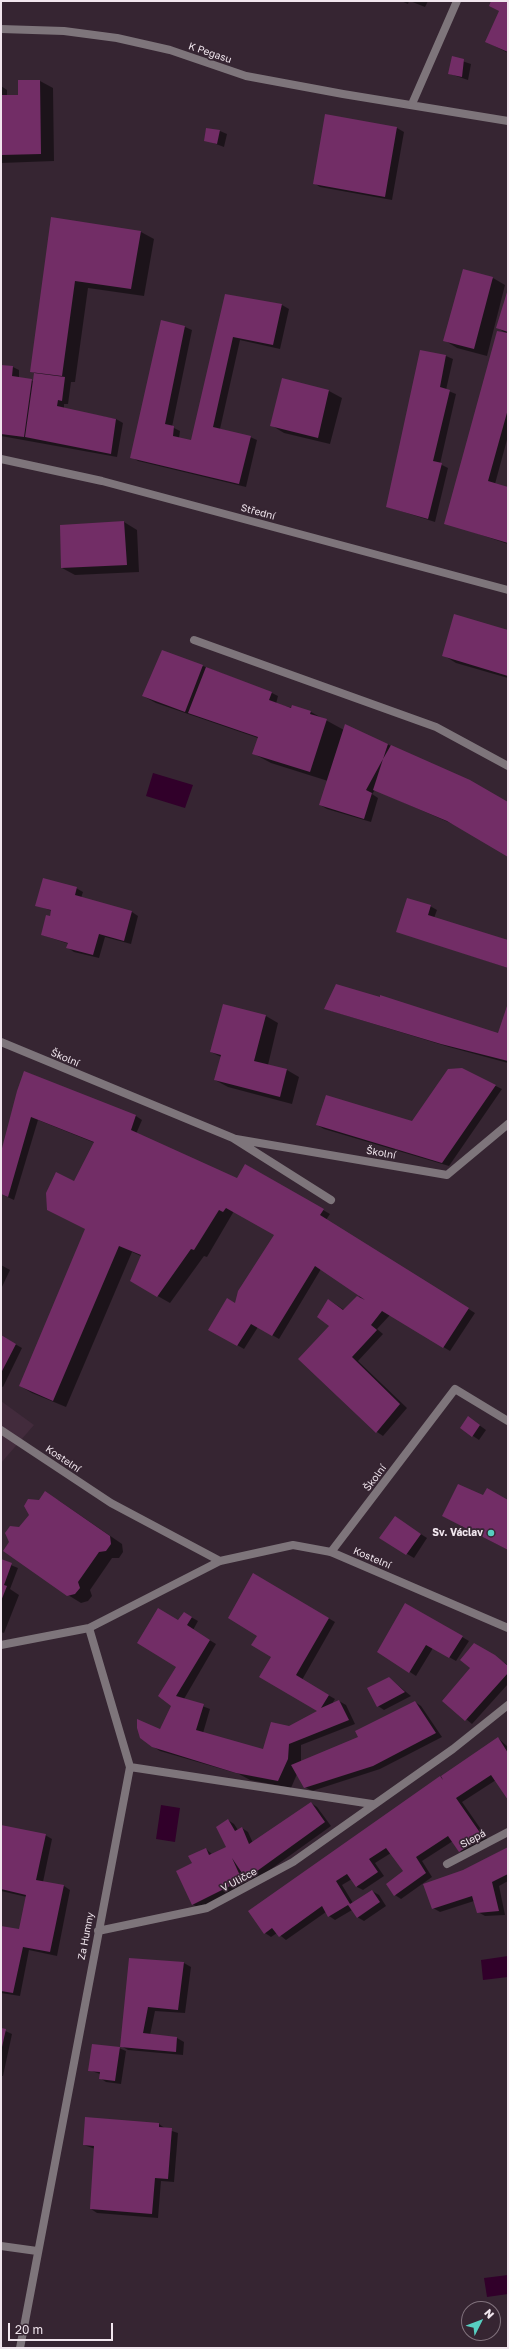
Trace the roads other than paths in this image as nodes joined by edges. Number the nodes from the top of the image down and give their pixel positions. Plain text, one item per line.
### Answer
1 (457, 1) edge
2 (1, 29) edge
3 (412, 104) junction
4 (508, 121) edge
5 (1, 459) edge
6 (508, 590) edge
7 (194, 640) dead end
8 (508, 766) edge
9 (1, 1042) edge
10 (508, 1124) edge
11 (233, 1138) junction
12 (331, 1200) dead end
13 (508, 1421) edge
14 (1, 1430) edge
15 (331, 1552) junction
16 (220, 1561) junction
17 (89, 1628) junction
18 (508, 1628) edge
19 (1, 1645) edge
20 (508, 1705) edge
21 (130, 1767) junction
22 (372, 1804) junction
23 (508, 1832) edge
24 (447, 1864) dead end
25 (98, 1931) junction
26 (1, 2246) edge
27 (37, 2251) junction
28 (20, 2348) edge

1 - 3 street
2 - 3 street, K Pegasu
3 - 4 street, K Pegasu
5 - 6 street, Střední
7 - 8 street
9 - 11 street, Školní
10 - 11 street, Školní
11 - 12 street, Školní
13 - 15 street, Školní
14 - 16 street, Kostelní
15 - 16 street, Kostelní
15 - 18 street, Kostelní
16 - 17 street, Kostelní
17 - 19 street, Kostelní
17 - 21 street, Za Humny
20 - 22 street, V Uličce
21 - 22 street
21 - 25 street, Za Humny
22 - 25 street, V Uličce
23 - 24 street, Slepá
25 - 27 street, Za Humny
26 - 27 street
27 - 28 street, Za Humny

